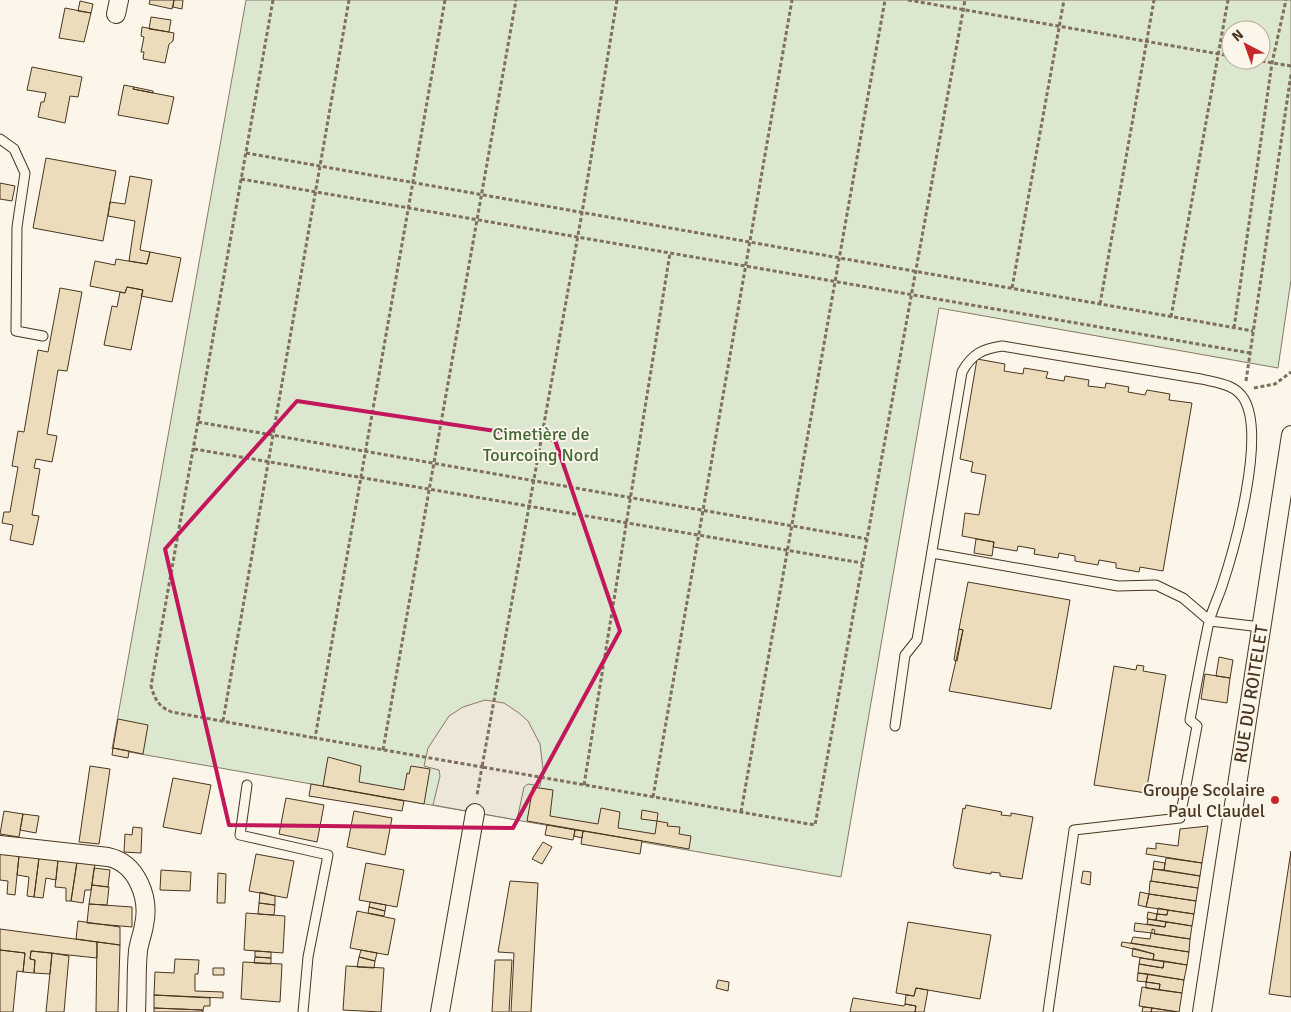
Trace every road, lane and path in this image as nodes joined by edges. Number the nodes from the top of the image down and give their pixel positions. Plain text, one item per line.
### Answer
1 (273, 0) edge
2 (350, 0) edge
3 (445, 0) edge
4 (516, 0) edge
5 (617, 0) edge
6 (792, 0) edge
7 (885, 0) edge
8 (908, 0) edge
9 (965, 0) edge
10 (1064, 0) edge
11 (1154, 0) edge
12 (1228, 0) edge
13 (1286, 0) edge
14 (963, 9) junction
15 (1059, 26) junction
16 (1147, 41) junction
17 (1218, 54) junction
18 (1221, 54) edge
19 (1272, 63) junction
20 (1291, 66) edge
21 (1291, 74) edge
22 (0, 138) edge
23 (246, 153) junction
24 (320, 167) junction
25 (241, 179) junction
26 (413, 183) junction
27 (316, 192) junction
28 (481, 195) junction
29 (408, 208) junction
30 (582, 213) junction
31 (477, 220) junction
32 (578, 237) junction
33 (750, 242) junction
34 (670, 253) junction
35 (840, 258) junction
36 (746, 266) junction
37 (916, 271) junction
38 (835, 282) junction
39 (1012, 288) junction
40 (911, 295) junction
41 (1100, 304) junction
42 (1171, 317) junction
43 (1234, 328) junction
44 (1253, 331) junction
45 (43, 336) dead end
46 (1250, 353) junction
47 (1291, 372) edge
48 (198, 422) junction
49 (274, 435) junction
50 (1291, 435) edge
51 (194, 449) junction
52 (366, 451) junction
53 (269, 462) junction
54 (434, 463) junction
55 (361, 478) junction
56 (534, 481) junction
57 (429, 489) junction
58 (631, 498) junction
59 (529, 506) junction
60 (703, 510) junction
61 (627, 523) junction
62 (792, 526) junction
63 (699, 535) junction
64 (867, 539) junction
65 (787, 550) junction
66 (932, 553) junction
67 (862, 563) junction
68 (1210, 620) junction
69 (1261, 627) junction
70 (223, 721) junction
71 (895, 726) dead end
72 (315, 738) junction
73 (383, 750) junction
74 (482, 767) junction
75 (247, 785) dead end
76 (584, 785) junction
77 (653, 797) junction
78 (741, 812) junction
79 (475, 813) joint
80 (0, 845) edge
81 (136, 1012) edge
82 (304, 1012) edge
83 (440, 1012) edge
84 (1048, 1012) edge
85 (1202, 1012) edge

1 - 23 path
2 - 24 path
3 - 26 path
4 - 28 path
5 - 30 path
6 - 33 path
7 - 35 path
8 - 14 path
9 - 14 path
10 - 15 path
11 - 16 path
12 - 17 path
13 - 19 path
14 - 15 path
14 - 37 path
15 - 16 path
15 - 39 path
16 - 17 path
16 - 41 path
17 - 18 path
17 - 42 path
19 - 20 path
19 - 43 path
21 - 44 path
22 - 45 lane
23 - 24 path
23 - 25 path
24 - 26 path
24 - 27 path
25 - 27 path
25 - 48 path
26 - 28 path
26 - 29 path
27 - 29 path
27 - 49 path
28 - 30 path
28 - 31 path
29 - 31 path
29 - 52 path
30 - 32 path
30 - 33 path
31 - 32 path
31 - 54 path
32 - 34 path
32 - 56 path
33 - 35 path
33 - 36 path
34 - 36 path
34 - 58 path
35 - 37 path
35 - 38 path
36 - 38 path
36 - 60 path
37 - 39 path
37 - 40 path
38 - 40 path
38 - 62 path
39 - 41 path
40 - 46 path
40 - 64 path
41 - 42 path
42 - 43 path
43 - 44 path
44 - 46 path
46 - 47 path
48 - 49 path
48 - 51 path
49 - 52 path
49 - 53 path
50 - 69 street, RUE DU ROITELET
51 - 53 path
51 - 70 path
52 - 54 path
52 - 55 path
53 - 55 path
53 - 70 path
54 - 56 path
54 - 57 path
55 - 57 path
55 - 72 path
56 - 58 path
56 - 59 path
57 - 59 path
57 - 73 path
58 - 60 path
58 - 61 path
59 - 61 path
59 - 74 path
60 - 62 path
60 - 63 path
61 - 63 path
61 - 76 path
62 - 64 path
62 - 65 path
63 - 65 path
63 - 77 path
64 - 67 path
65 - 67 path
65 - 78 path
66 - 68 lane
66 - 68 lane
66 - 71 lane
67 - 78 path
68 - 69 lane
68 - 84 lane
69 - 85 street, RUE DU ROITELET
70 - 72 path
72 - 73 path
73 - 74 path
74 - 76 path
74 - 79 path
75 - 82 lane
76 - 77 path
77 - 78 path
79 - 83 street
80 - 81 street

